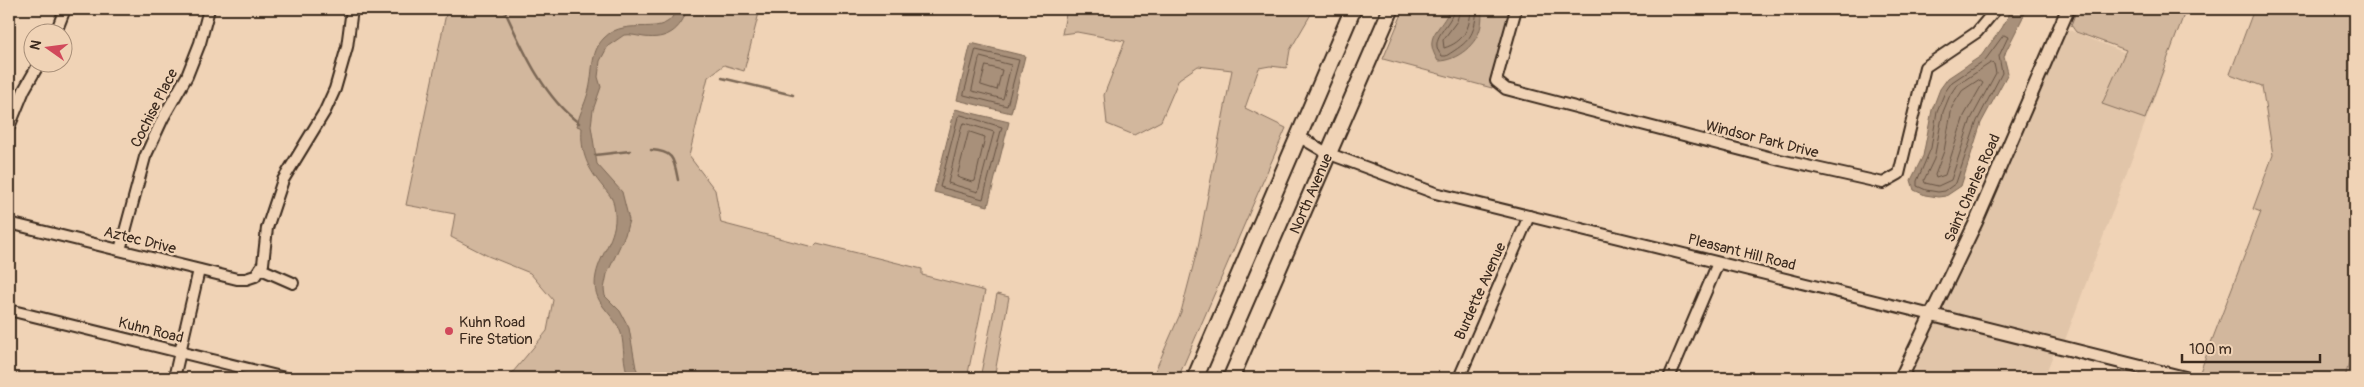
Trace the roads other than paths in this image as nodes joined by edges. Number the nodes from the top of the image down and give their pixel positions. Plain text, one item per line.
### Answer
1 (65, 9) edge
2 (209, 9) edge
3 (352, 9) edge
4 (1353, 9) edge
5 (1391, 9) edge
6 (1516, 9) edge
7 (1996, 9) edge
8 (2068, 9) edge
9 (60, 22) edge
10 (34, 72) edge
11 (9, 126) edge
12 (1298, 136) junction
13 (1327, 153) junction
14 (1529, 216) junction
15 (9, 223) edge
16 (120, 250) junction
17 (1718, 262) junction
18 (260, 269) junction
19 (199, 270) junction
20 (293, 282) dead end
21 (9, 310) edge
22 (1932, 315) junction
23 (179, 352) junction
24 (174, 378) edge
25 (285, 378) edge
26 (1195, 378) edge
27 (1231, 378) edge
28 (1459, 378) edge
29 (1669, 378) edge
30 (1901, 378) edge
31 (2185, 378) edge

1 - 9 street
2 - 16 street, Cochise Place
3 - 18 street
4 - 12 main road
5 - 13 main road, North Avenue
6 - 7 street, Windsor Park Drive
8 - 22 street, Saint Charles Road
10 - 11 street
12 - 13 street, Pleasant Hill Road
12 - 26 main road
13 - 14 street, Pleasant Hill Road
13 - 27 main road, North Avenue
14 - 17 street, Pleasant Hill Road
14 - 28 street, Burdette Avenue
15 - 16 street, Aztec Drive
16 - 19 street, Aztec Drive
17 - 22 street, Pleasant Hill Road
17 - 29 street
18 - 19 street, Aztec Drive
18 - 20 street
19 - 23 street
21 - 23 street, Kuhn Road
22 - 30 street, Saint Charles Road
22 - 31 street, Pleasant Hill Road
23 - 24 street
23 - 25 street, Kuhn Road

